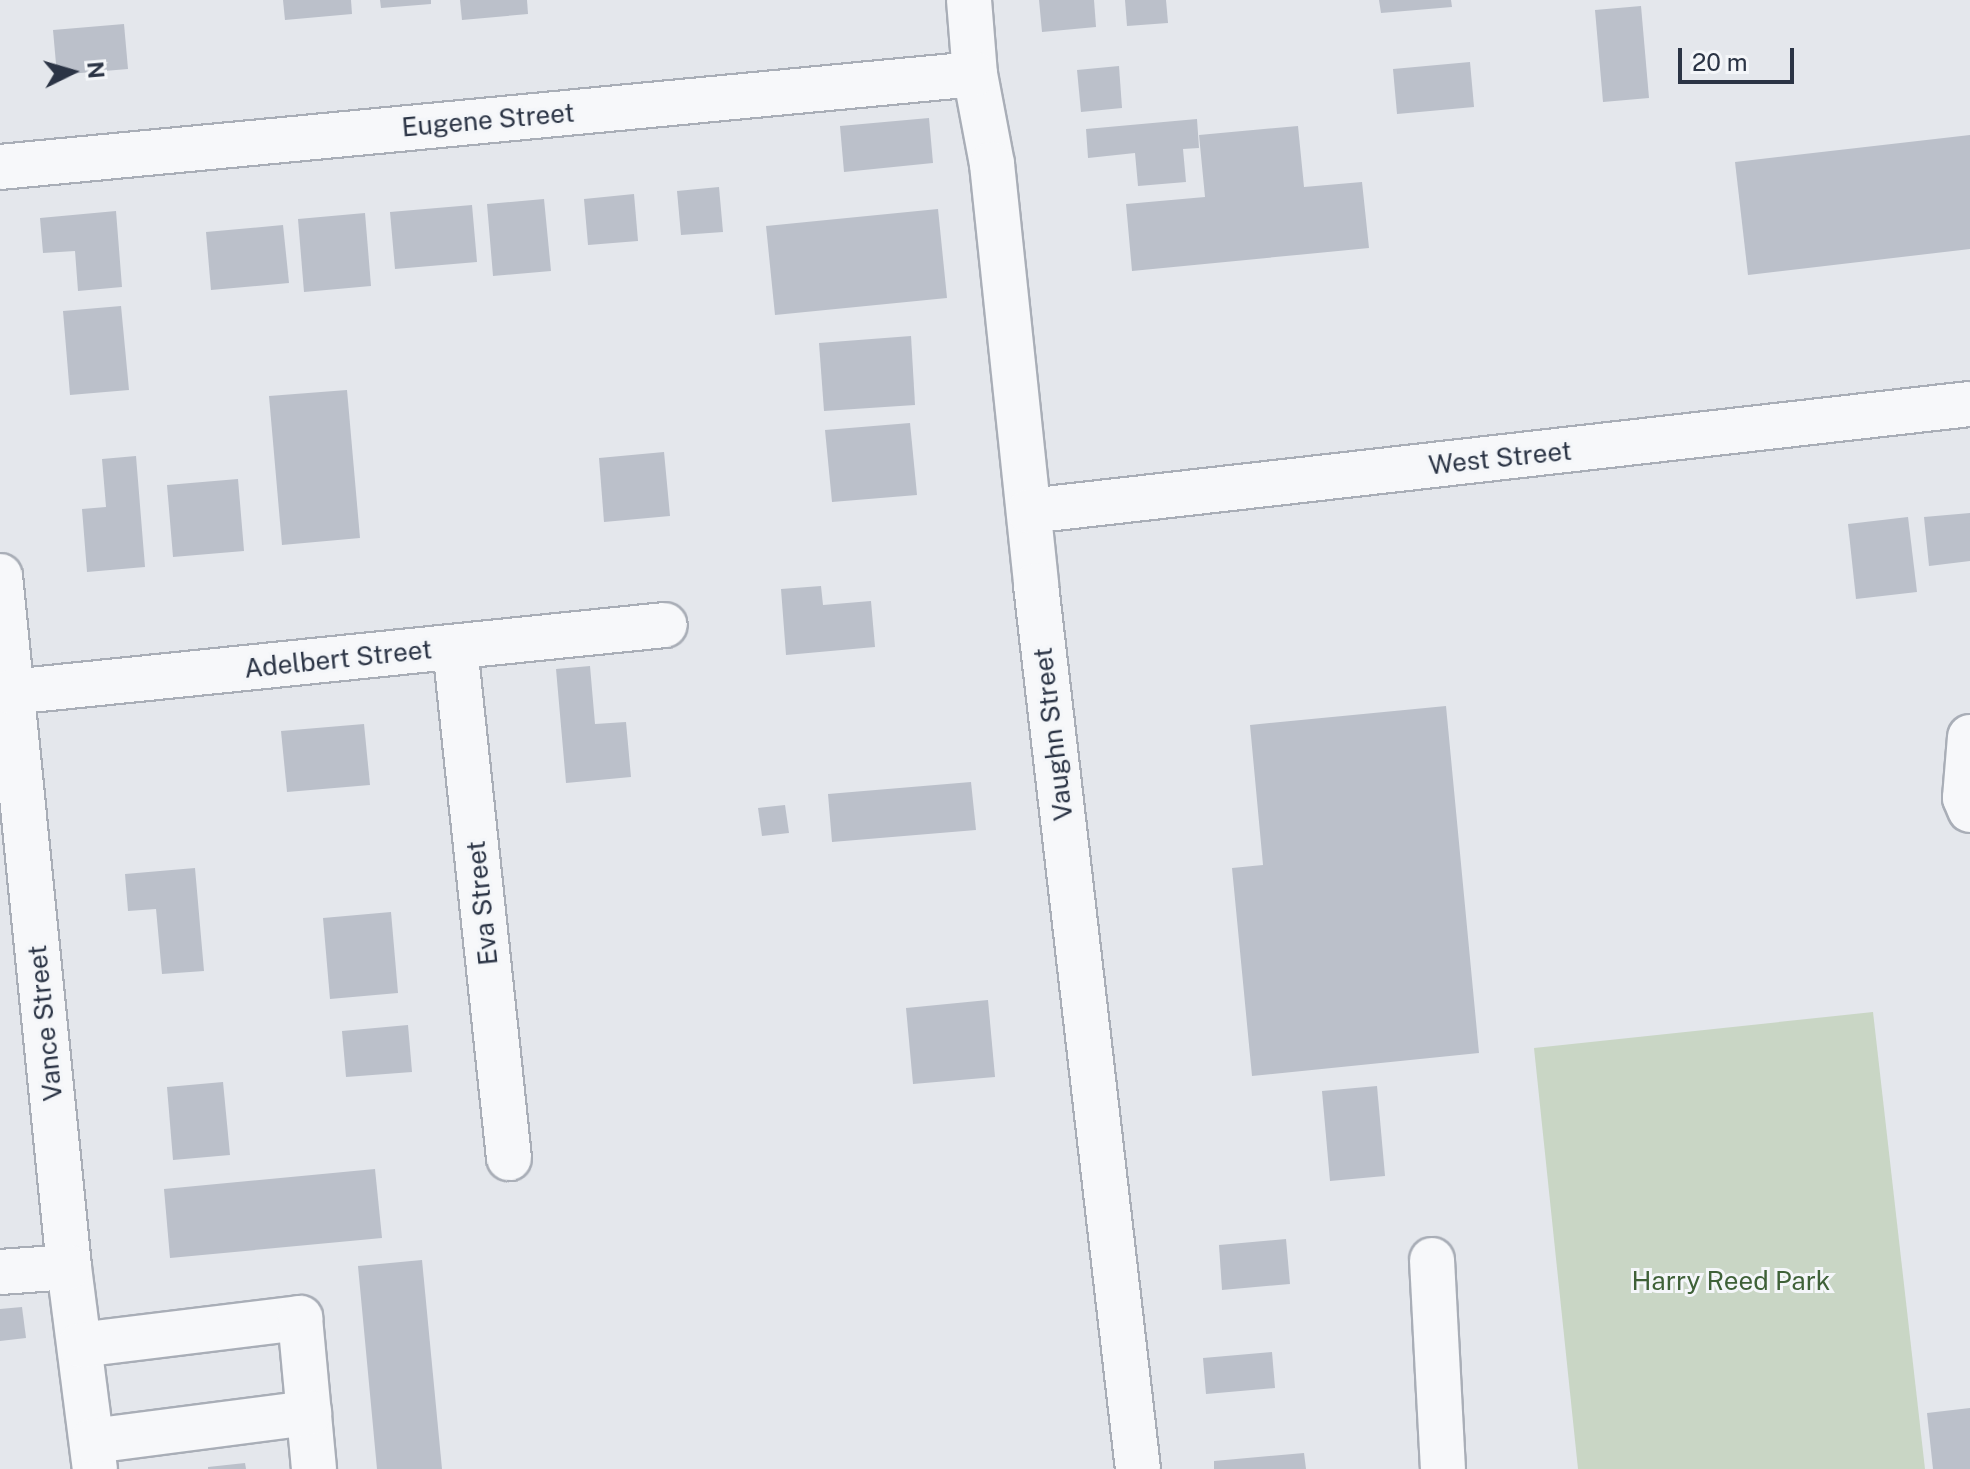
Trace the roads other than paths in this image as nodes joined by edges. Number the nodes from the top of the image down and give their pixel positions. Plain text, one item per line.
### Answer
1 (969, 0) edge
2 (975, 74) junction
3 (0, 167) edge
4 (1970, 404) edge
5 (1029, 511) junction
6 (0, 576) edge
7 (665, 625) dead end
8 (455, 647) junction
9 (11, 692) junction
10 (1970, 737) edge
11 (1970, 810) edge
12 (509, 1158) dead end
13 (1432, 1260) dead end
14 (69, 1267) junction
15 (0, 1272) edge
16 (80, 1345) junction
17 (309, 1413) junction
18 (94, 1455) edge
19 (314, 1469) edge
20 (1138, 1469) edge
21 (1443, 1469) edge

1 - 2 street, Vaughn Street
2 - 3 street, Eugene Street
2 - 5 street, Vaughn Street
4 - 5 street, West Street
5 - 20 street, Vaughn Street
6 - 9 street, Vance Street
7 - 8 street, Adelbert Street
8 - 9 street, Adelbert Street
8 - 12 street, Eva Street
9 - 14 street, Vance Street
10 - 11 street
13 - 21 street
14 - 15 street
14 - 16 street, Vance Street
16 - 17 street
16 - 18 street, Vance Street
17 - 18 street
17 - 19 street

